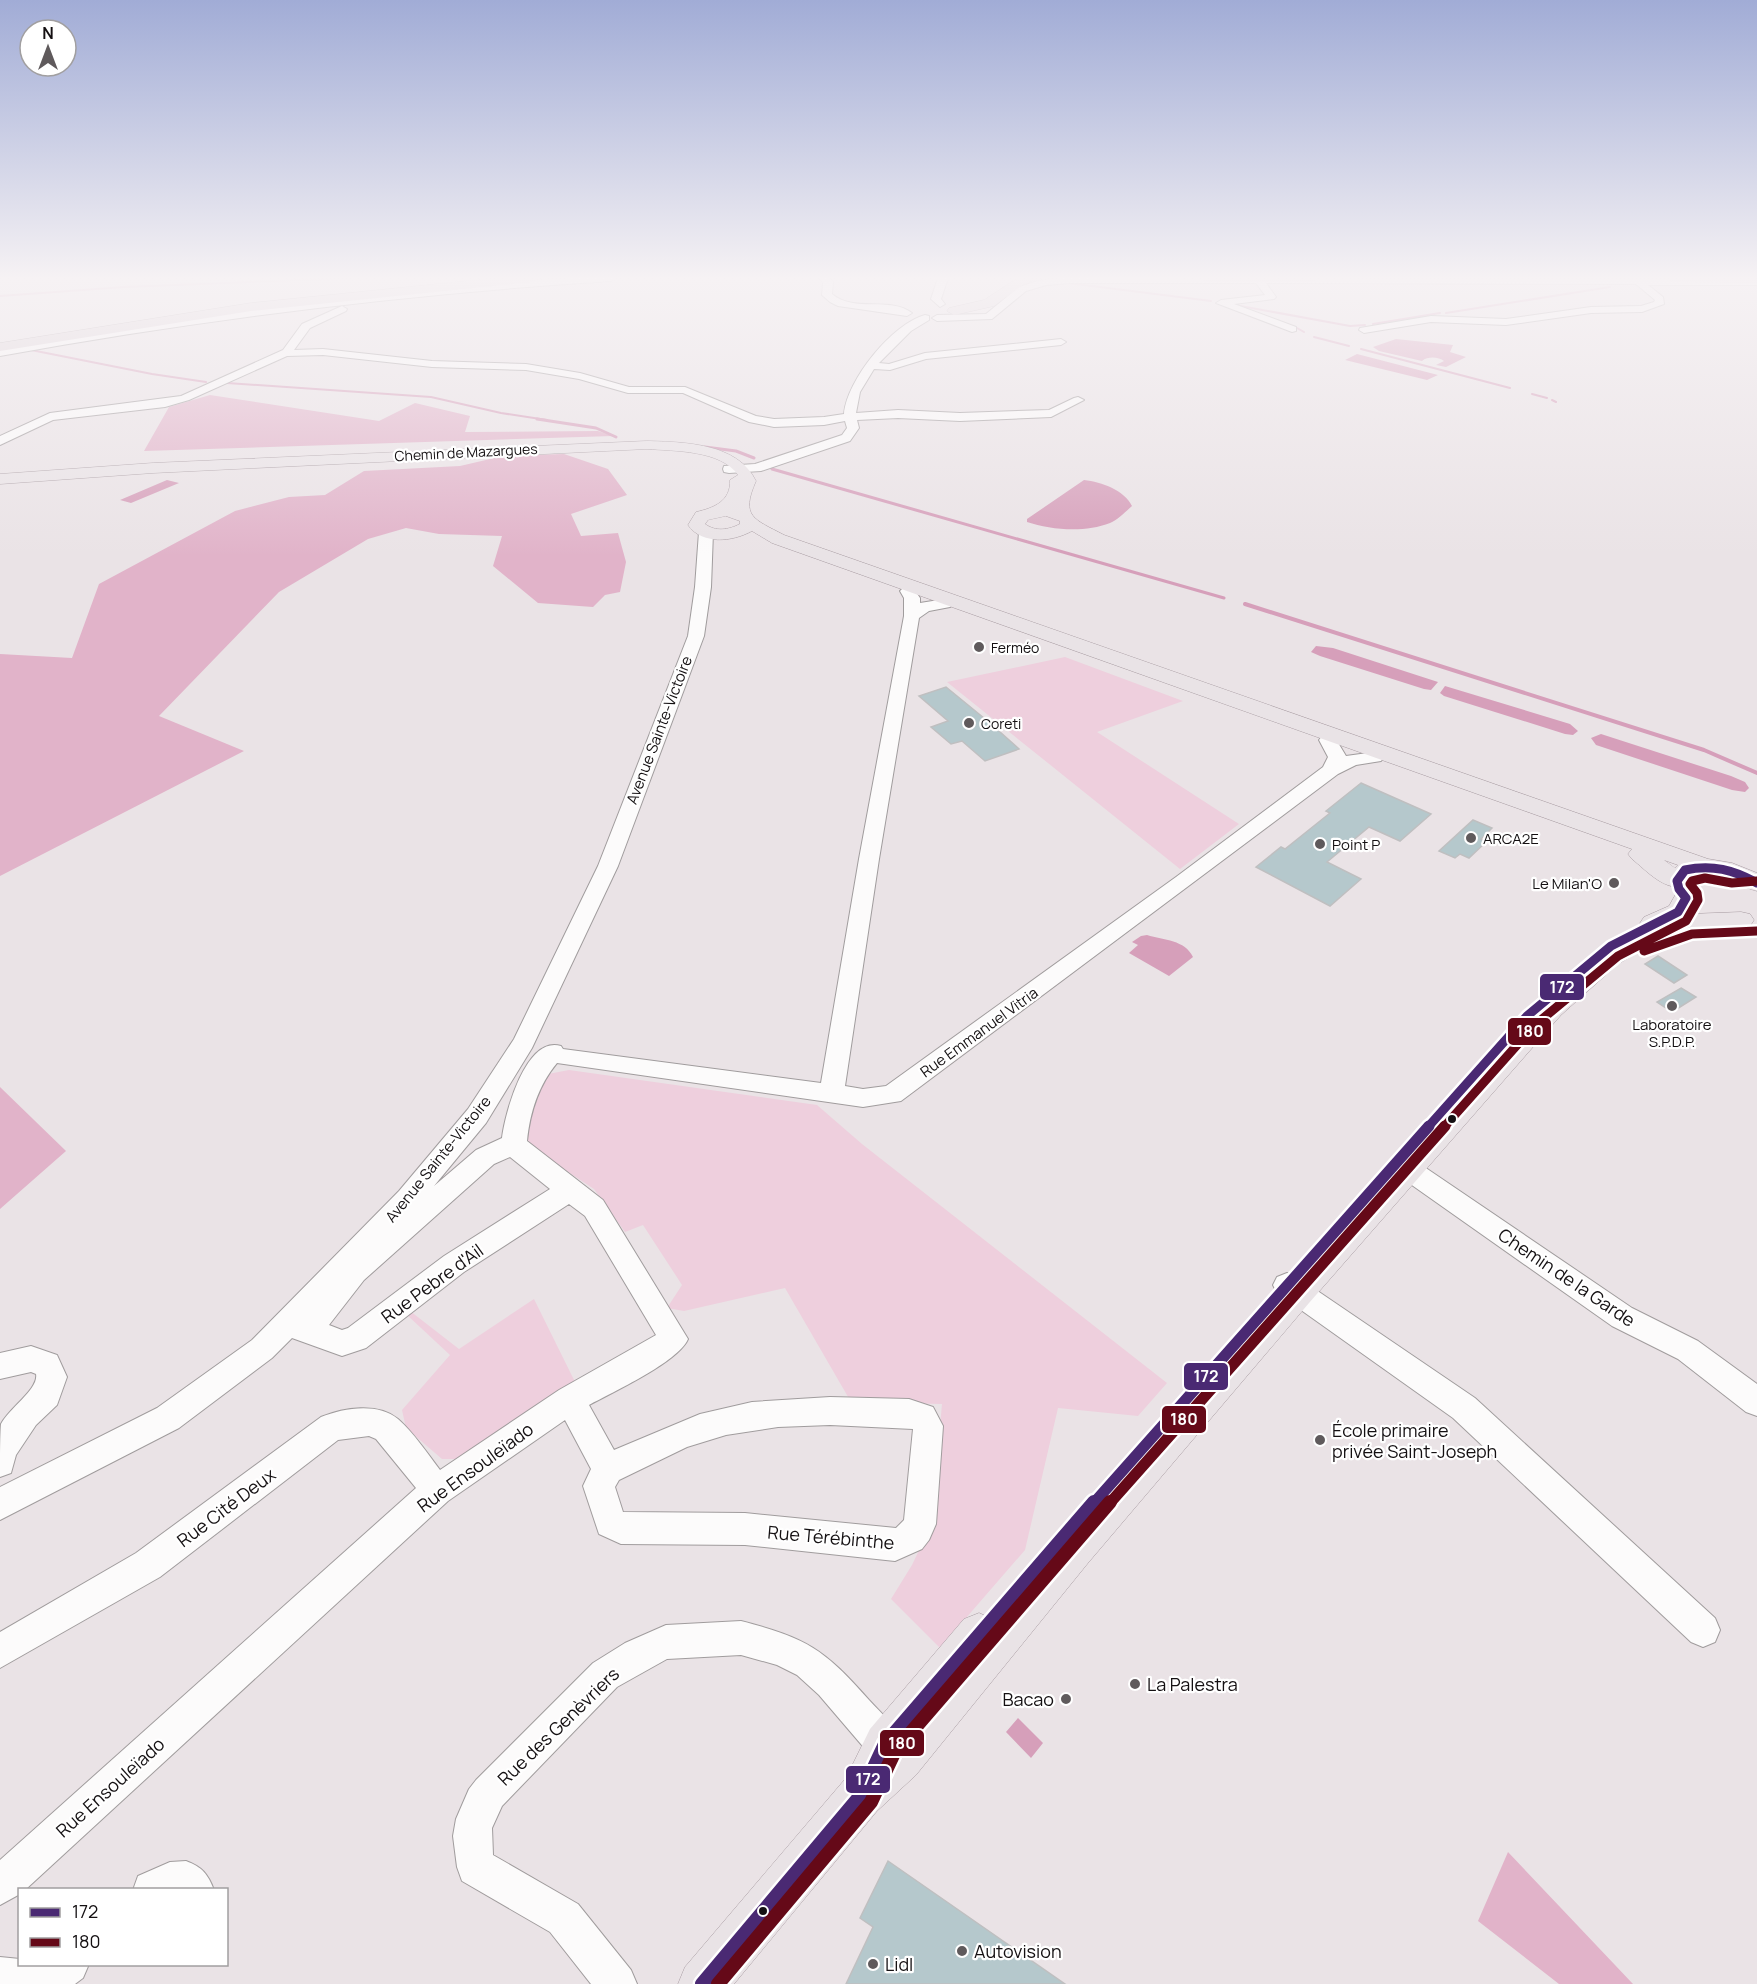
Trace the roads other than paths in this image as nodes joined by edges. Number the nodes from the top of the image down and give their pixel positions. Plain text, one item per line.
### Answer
1 (245, 371) edge
2 (547, 371) edge
3 (867, 371) edge
4 (1078, 400) dead end
5 (849, 417) junction
6 (46, 418) junction
7 (11, 423) dead end
8 (0, 441) edge
9 (736, 468) junction
10 (0, 479) edge
11 (717, 512) junction
12 (745, 518) junction
13 (719, 533) junction
14 (908, 591) junction
15 (945, 604) junction
16 (912, 616) junction
17 (1328, 740) junction
18 (1375, 757) junction
19 (1331, 770) junction
20 (1705, 866) junction
21 (1757, 869) edge
22 (1732, 871) junction
23 (1757, 883) edge
24 (1682, 889) junction
25 (1752, 920) edge
26 (541, 1054) junction
27 (832, 1093) junction
28 (514, 1144) junction
29 (1408, 1169) junction
30 (570, 1190) junction
31 (1292, 1289) junction
32 (297, 1327) junction
33 (0, 1366) edge
34 (570, 1400) junction
35 (1757, 1402) edge
36 (0, 1462) edge
37 (608, 1469) junction
38 (437, 1490) junction
39 (0, 1504) edge
40 (1703, 1630) dead end
41 (0, 1651) edge
42 (885, 1744) junction
43 (861, 1795) junction
44 (0, 1886) edge
45 (156, 1888) edge
46 (193, 1888) edge
47 (68, 1966) edge
48 (0, 1977) edge
49 (617, 1984) edge
50 (702, 1984) edge

1 - 6 street
2 - 5 street
3 - 5 street
4 - 5 street
5 - 9 street
6 - 7 street
6 - 8 street
9 - 10 main road, Chemin de Mazargues
9 - 11 main road
9 - 12 main road
11 - 12 main road
11 - 13 main road
12 - 13 main road
12 - 20 main road
13 - 14 main road
13 - 26 street, Avenue Sainte-Victoire
14 - 15 main road
14 - 16 street
15 - 16 street
15 - 17 main road
16 - 27 street
17 - 18 main road
17 - 19 street
18 - 19 street, Rue Emmanuel Vitria
18 - 24 main road
19 - 27 street, Rue Emmanuel Vitria
20 - 22 main road
20 - 24 main road
21 - 22 main road
22 - 23 main road
24 - 25 main road
24 - 31 main road
25 - 29 main road
26 - 27 street, Rue Emmanuel Vitria
26 - 28 street
26 - 32 street, Avenue Sainte-Victoire
28 - 30 street, Rue Ensouleïado
28 - 32 street
29 - 31 main road
29 - 35 street, Chemin de la Garde
30 - 32 street, Rue Pebre d'Ail
30 - 34 street, Rue Ensouleïado
31 - 40 street
31 - 42 main road
31 - 43 main road
32 - 39 street, Avenue Sainte-Victoire
33 - 36 street
34 - 37 street
34 - 38 street, Rue Ensouleïado
37 - 37 street, Rue Térébinthe
38 - 41 street, Rue Cité Deux
38 - 44 street, Rue Ensouleïado
42 - 43 main road
42 - 49 street, Rue des Genèvriers
43 - 50 main road
45 - 46 street
47 - 48 street

